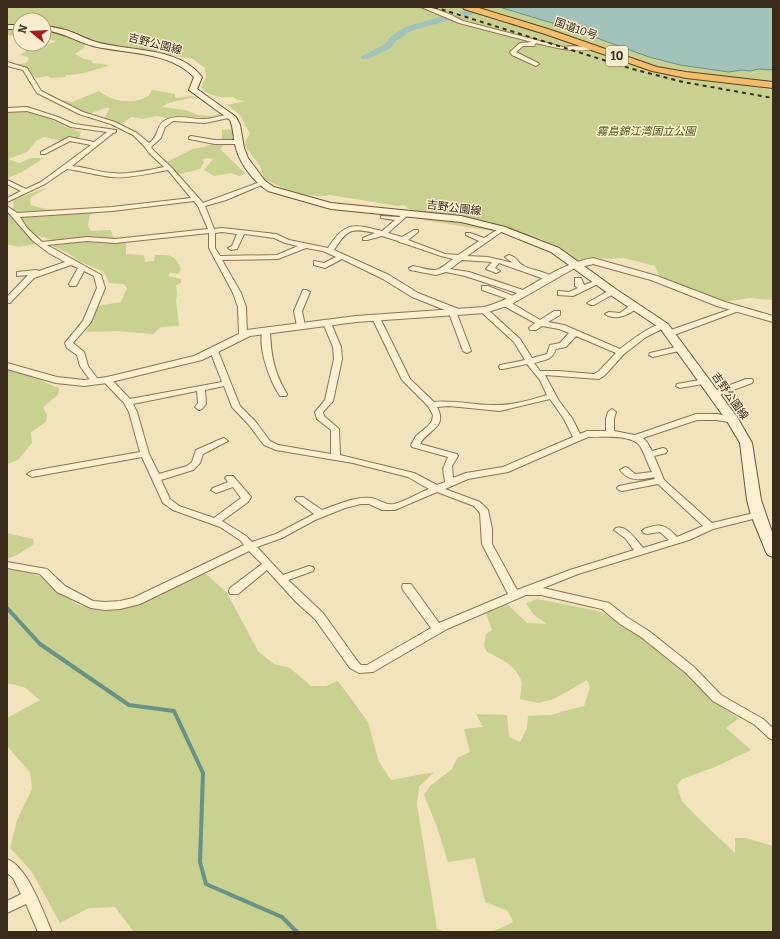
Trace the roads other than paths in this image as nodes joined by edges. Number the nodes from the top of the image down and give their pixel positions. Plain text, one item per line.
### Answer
1 (423, 7) edge
2 (467, 7) edge
3 (475, 7) edge
4 (52, 29) edge
5 (594, 47) junction
6 (563, 49) junction
7 (7, 64) edge
8 (536, 64) dead end
9 (773, 81) edge
10 (773, 85) edge
11 (7, 110) edge
12 (230, 116) junction
13 (124, 129) junction
14 (111, 132) junction
15 (191, 138) dead end
16 (238, 142) junction
17 (96, 144) junction
18 (148, 146) junction
19 (43, 153) dead end
20 (66, 167) junction
21 (169, 168) junction
22 (7, 182) edge
23 (262, 183) junction
24 (26, 191) junction
25 (195, 199) junction
26 (7, 200) edge
27 (201, 205) junction
28 (7, 208) edge
29 (16, 215) junction
30 (382, 217) dead end
31 (403, 217) junction
32 (502, 228) junction
33 (212, 230) junction
34 (416, 231) dead end
35 (241, 232) junction
36 (381, 234) junction
37 (468, 234) dead end
38 (365, 240) dead end
39 (401, 240) junction
40 (483, 240) junction
41 (41, 244) junction
42 (306, 245) junction
43 (231, 248) dead end
44 (441, 249) dead end
45 (330, 251) junction
46 (460, 256) junction
47 (341, 257) junction
48 (509, 257) dead end
49 (218, 258) junction
50 (497, 261) junction
51 (71, 262) junction
52 (317, 263) dead end
53 (574, 265) junction
54 (82, 268) junction
55 (413, 268) dead end
56 (520, 268) junction
57 (444, 270) junction
58 (496, 271) dead end
59 (37, 272) junction
60 (20, 274) dead end
61 (550, 278) junction
62 (578, 280) dead end
63 (598, 282) junction
64 (73, 284) dead end
65 (485, 288) dead end
66 (583, 288) junction
67 (306, 292) dead end
68 (613, 292) junction
69 (566, 295) dead end
70 (514, 298) junction
71 (7, 301) edge
72 (592, 303) dead end
73 (635, 306) junction
74 (740, 309) junction
75 (483, 310) junction
76 (455, 313) junction
77 (557, 314) dead end
78 (609, 314) dead end
79 (376, 318) junction
80 (773, 319) edge
81 (327, 323) junction
82 (536, 325) junction
83 (301, 326) junction
84 (667, 330) junction
85 (266, 331) junction
86 (574, 333) junction
87 (244, 335) junction
88 (680, 348) junction
89 (214, 351) junction
90 (467, 351) dead end
91 (621, 352) junction
92 (653, 355) dead end
93 (529, 362) junction
94 (7, 366) edge
95 (503, 367) dead end
96 (538, 373) junction
97 (107, 380) junction
98 (705, 381) junction
99 (748, 381) dead end
100 (96, 382) junction
101 (227, 383) junction
102 (680, 386) dead end
103 (201, 388) junction
104 (282, 394) dead end
105 (714, 394) junction
106 (552, 396) junction
107 (128, 402) junction
108 (432, 405) junction
109 (199, 407) dead end
110 (612, 412) dead end
111 (733, 420) junction
112 (610, 434) junction
113 (578, 438) junction
114 (635, 438) junction
115 (224, 441) dead end
116 (663, 451) dead end
117 (145, 454) junction
118 (648, 455) junction
119 (336, 458) junction
120 (625, 470) dead end
121 (32, 474) dead end
122 (658, 477) junction
123 (156, 478) junction
124 (450, 484) junction
125 (622, 488) dead end
126 (437, 489) junction
127 (216, 490) dead end
128 (300, 499) dead end
129 (321, 514) junction
130 (758, 515) junction
131 (215, 522) junction
132 (710, 527) junction
133 (619, 530) dead end
134 (647, 531) dead end
135 (675, 541) junction
136 (251, 546) junction
137 (640, 551) junction
138 (773, 552) edge
139 (268, 564) junction
140 (7, 565) edge
141 (309, 569) dead end
142 (282, 579) junction
143 (406, 587) dead end
144 (234, 591) dead end
145 (517, 594) junction
146 (438, 629) junction
147 (773, 735) edge
148 (7, 865) edge
149 (29, 896) junction
150 (7, 907) edge
151 (45, 932) edge

1 - 6 street
2 - 5 highway, 国道10号 / 10
3 - 9 highway, 国道10号 / 10
4 - 12 main road, 吉野公園線
5 - 6 street
5 - 10 highway, 国道10号 / 10
6 - 8 street
7 - 13 street
11 - 14 street
12 - 16 main road, 吉野公園線
12 - 18 street
13 - 14 street
13 - 18 street
14 - 17 street
15 - 16 street
16 - 23 main road, 吉野公園線
17 - 19 street
17 - 20 street
18 - 21 street
20 - 21 street
20 - 24 street
21 - 25 street
22 - 24 street
23 - 27 street
23 - 31 main road, 吉野公園線
24 - 26 street
25 - 27 street
25 - 29 street
27 - 33 street
28 - 29 street
29 - 41 street
30 - 31 street
31 - 32 main road, 吉野公園線
31 - 36 street
32 - 40 street
32 - 53 main road, 吉野公園線
33 - 35 street
33 - 41 street
33 - 49 street
34 - 39 street
35 - 42 street
35 - 43 street
36 - 38 street
36 - 39 street
36 - 45 street
37 - 40 street
39 - 46 street
40 - 46 street
41 - 51 street
42 - 45 street
42 - 49 street
44 - 46 street
45 - 47 street
46 - 50 street
46 - 57 street
47 - 52 street
47 - 76 street
48 - 56 street
49 - 87 street
50 - 56 street
50 - 58 street
51 - 54 street
51 - 59 street
53 - 61 street
53 - 63 main road, 吉野公園線
53 - 74 street
54 - 64 street
54 - 100 street
55 - 57 street
56 - 61 street
57 - 70 street
59 - 60 street
59 - 71 street
61 - 70 street
62 - 66 street
63 - 66 street
63 - 68 main road, 吉野公園線
65 - 70 street
66 - 69 street
67 - 83 street
68 - 72 street
68 - 73 main road, 吉野公園線
70 - 75 street
70 - 82 street
73 - 78 street
73 - 84 main road, 吉野公園線
74 - 80 street
74 - 84 street
75 - 76 street
75 - 93 street
76 - 79 street
76 - 90 street
77 - 82 street
79 - 81 street
79 - 108 street
81 - 83 street
81 - 119 street
82 - 86 street
83 - 85 street
84 - 88 main road, 吉野公園線
84 - 91 street
85 - 87 street
85 - 104 street
86 - 91 street
86 - 93 street
87 - 89 street
88 - 92 street
88 - 98 main road, 吉野公園線
89 - 97 street
89 - 101 street
91 - 96 street
93 - 95 street
93 - 96 street
94 - 100 street
96 - 106 street
97 - 100 street
97 - 107 street
98 - 102 street
98 - 105 main road, 吉野公園線
99 - 105 street
101 - 103 street
101 - 119 street
103 - 107 street
103 - 109 street
105 - 111 main road, 吉野公園線
106 - 108 street
106 - 113 street
107 - 117 street
108 - 124 street
110 - 112 street
111 - 114 street
111 - 130 main road, 吉野公園線
112 - 113 street
112 - 114 street
113 - 124 street
114 - 118 street
115 - 123 street
116 - 118 street
117 - 121 street
117 - 123 street
118 - 122 street
119 - 126 street
120 - 122 street
122 - 125 street
122 - 132 street
123 - 131 street
124 - 126 street
126 - 129 street
126 - 145 street
127 - 131 street
128 - 129 street
129 - 136 street
130 - 132 street
130 - 138 main road, 吉野公園線
131 - 136 street
132 - 135 street
133 - 137 street
134 - 135 street
135 - 137 street
136 - 139 street
136 - 140 street
137 - 145 street
139 - 142 street
139 - 144 street
141 - 142 street
142 - 146 street
143 - 146 street
145 - 146 street
145 - 147 street
148 - 149 street
149 - 150 street
149 - 151 street

